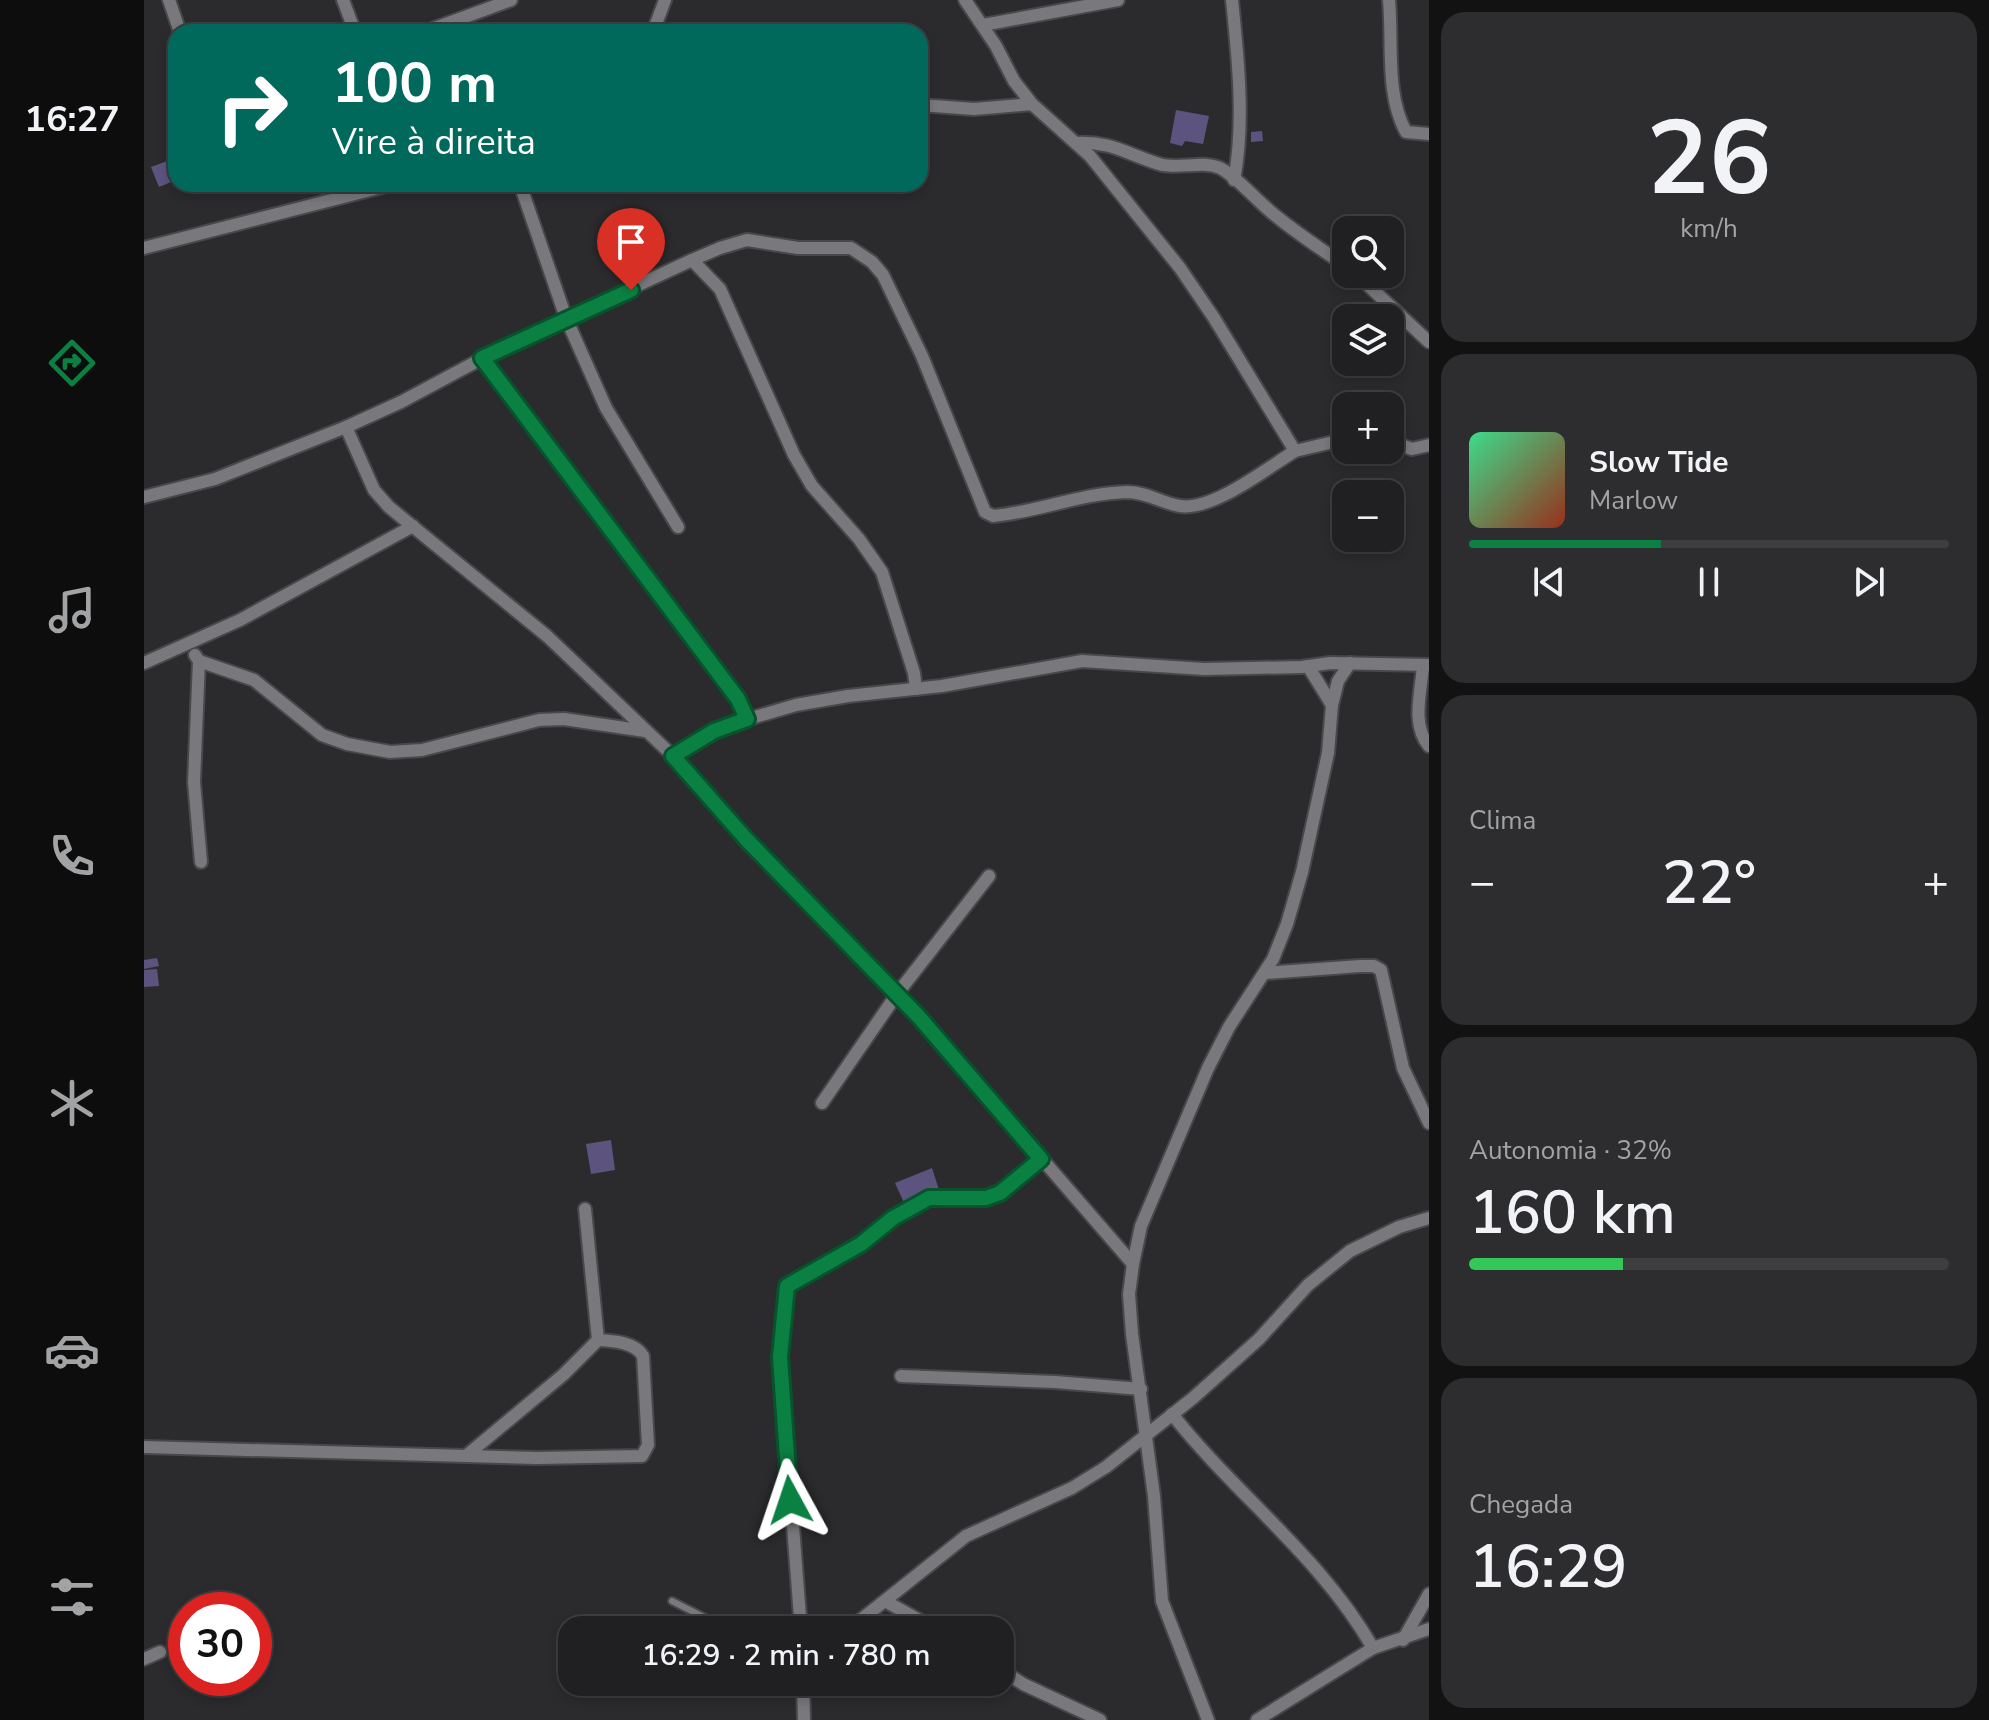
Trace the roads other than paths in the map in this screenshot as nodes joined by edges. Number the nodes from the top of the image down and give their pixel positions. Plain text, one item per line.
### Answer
1 (169, 0) edge
2 (343, 0) edge
3 (511, 0) edge
4 (665, 0) edge
5 (965, 0) edge
6 (1118, 0) edge
7 (1232, 0) edge
8 (1389, 0) edge
9 (177, 24) edge
10 (352, 24) edge
11 (446, 24) edge
12 (656, 24) edge
13 (983, 25) junction
14 (1032, 104) junction
15 (928, 106) edge
16 (1429, 134) edge
17 (1076, 143) junction
18 (1234, 180) junction
19 (363, 192) edge
20 (523, 192) edge
21 (144, 248) edge
22 (1332, 256) edge
23 (692, 260) junction
24 (1371, 288) edge
25 (566, 318) junction
26 (1429, 342) edge
27 (482, 358) junction
28 (346, 427) junction
29 (1332, 442) edge
30 (1429, 445) edge
31 (1404, 446) edge
32 (1295, 451) junction
33 (144, 497) edge
34 (413, 526) junction
35 (678, 527) dead end
36 (189, 645) junction
37 (199, 661) junction
38 (144, 663) edge
39 (1350, 663) junction
40 (1308, 666) junction
41 (1426, 666) edge
42 (916, 689) junction
43 (1332, 705) junction
44 (747, 719) junction
45 (645, 731) junction
46 (1429, 746) edge
47 (673, 756) junction
48 (201, 862) dead end
49 (989, 876) dead end
50 (1265, 973) junction
51 (897, 994) junction
52 (822, 1103) dead end
53 (1429, 1123) edge
54 (1041, 1159) junction
55 (585, 1209) dead end
56 (1429, 1218) edge
57 (1133, 1264) junction
58 (598, 1340) junction
59 (901, 1376) dead end
60 (1141, 1389) junction
61 (1172, 1414) junction
62 (1144, 1435) junction
63 (144, 1447) edge
64 (467, 1455) junction
65 (1429, 1594) edge
66 (672, 1601) dead end
67 (885, 1601) junction
68 (701, 1616) edge
69 (800, 1616) edge
70 (866, 1616) edge
71 (912, 1616) edge
72 (1429, 1629) edge
73 (1403, 1640) junction
74 (1373, 1648) junction
75 (160, 1652) dead end
76 (144, 1659) edge
77 (1014, 1678) edge
78 (803, 1696) edge
79 (804, 1720) edge
80 (1100, 1720) edge
81 (1208, 1720) edge
82 (1257, 1720) edge

1 - 9 street
2 - 10 street
3 - 11 street
4 - 12 street
5 - 13 street
6 - 13 street
7 - 18 street
8 - 16 street
13 - 14 street
14 - 15 street
14 - 17 street
17 - 18 street
17 - 32 street
18 - 22 street
19 - 21 street
20 - 25 street
23 - 25 street
23 - 32 street
23 - 42 street
24 - 26 street
25 - 27 street
25 - 35 street
27 - 28 street
27 - 44 street
28 - 33 street
28 - 34 street
29 - 32 street
30 - 31 street
34 - 36 street
34 - 45 street
36 - 37 street
36 - 38 street
37 - 45 street
37 - 48 street
39 - 40 street
39 - 41 street
39 - 43 street
40 - 42 street
40 - 43 street
41 - 46 street
42 - 44 street
43 - 50 street
44 - 47 street
45 - 47 street
47 - 51 street
49 - 51 street
50 - 53 street
50 - 57 street
51 - 52 street
51 - 54 street
54 - 57 street
54 - 69 street
55 - 58 street
56 - 61 street
57 - 60 street
58 - 64 street
58 - 64 street
59 - 60 street
60 - 62 street
61 - 62 street
61 - 74 street
62 - 67 street
62 - 81 street
63 - 64 street
65 - 73 street
66 - 68 lane
67 - 70 street
67 - 71 street
72 - 73 street
73 - 74 street
74 - 82 street
75 - 76 street
77 - 80 street
78 - 79 street

